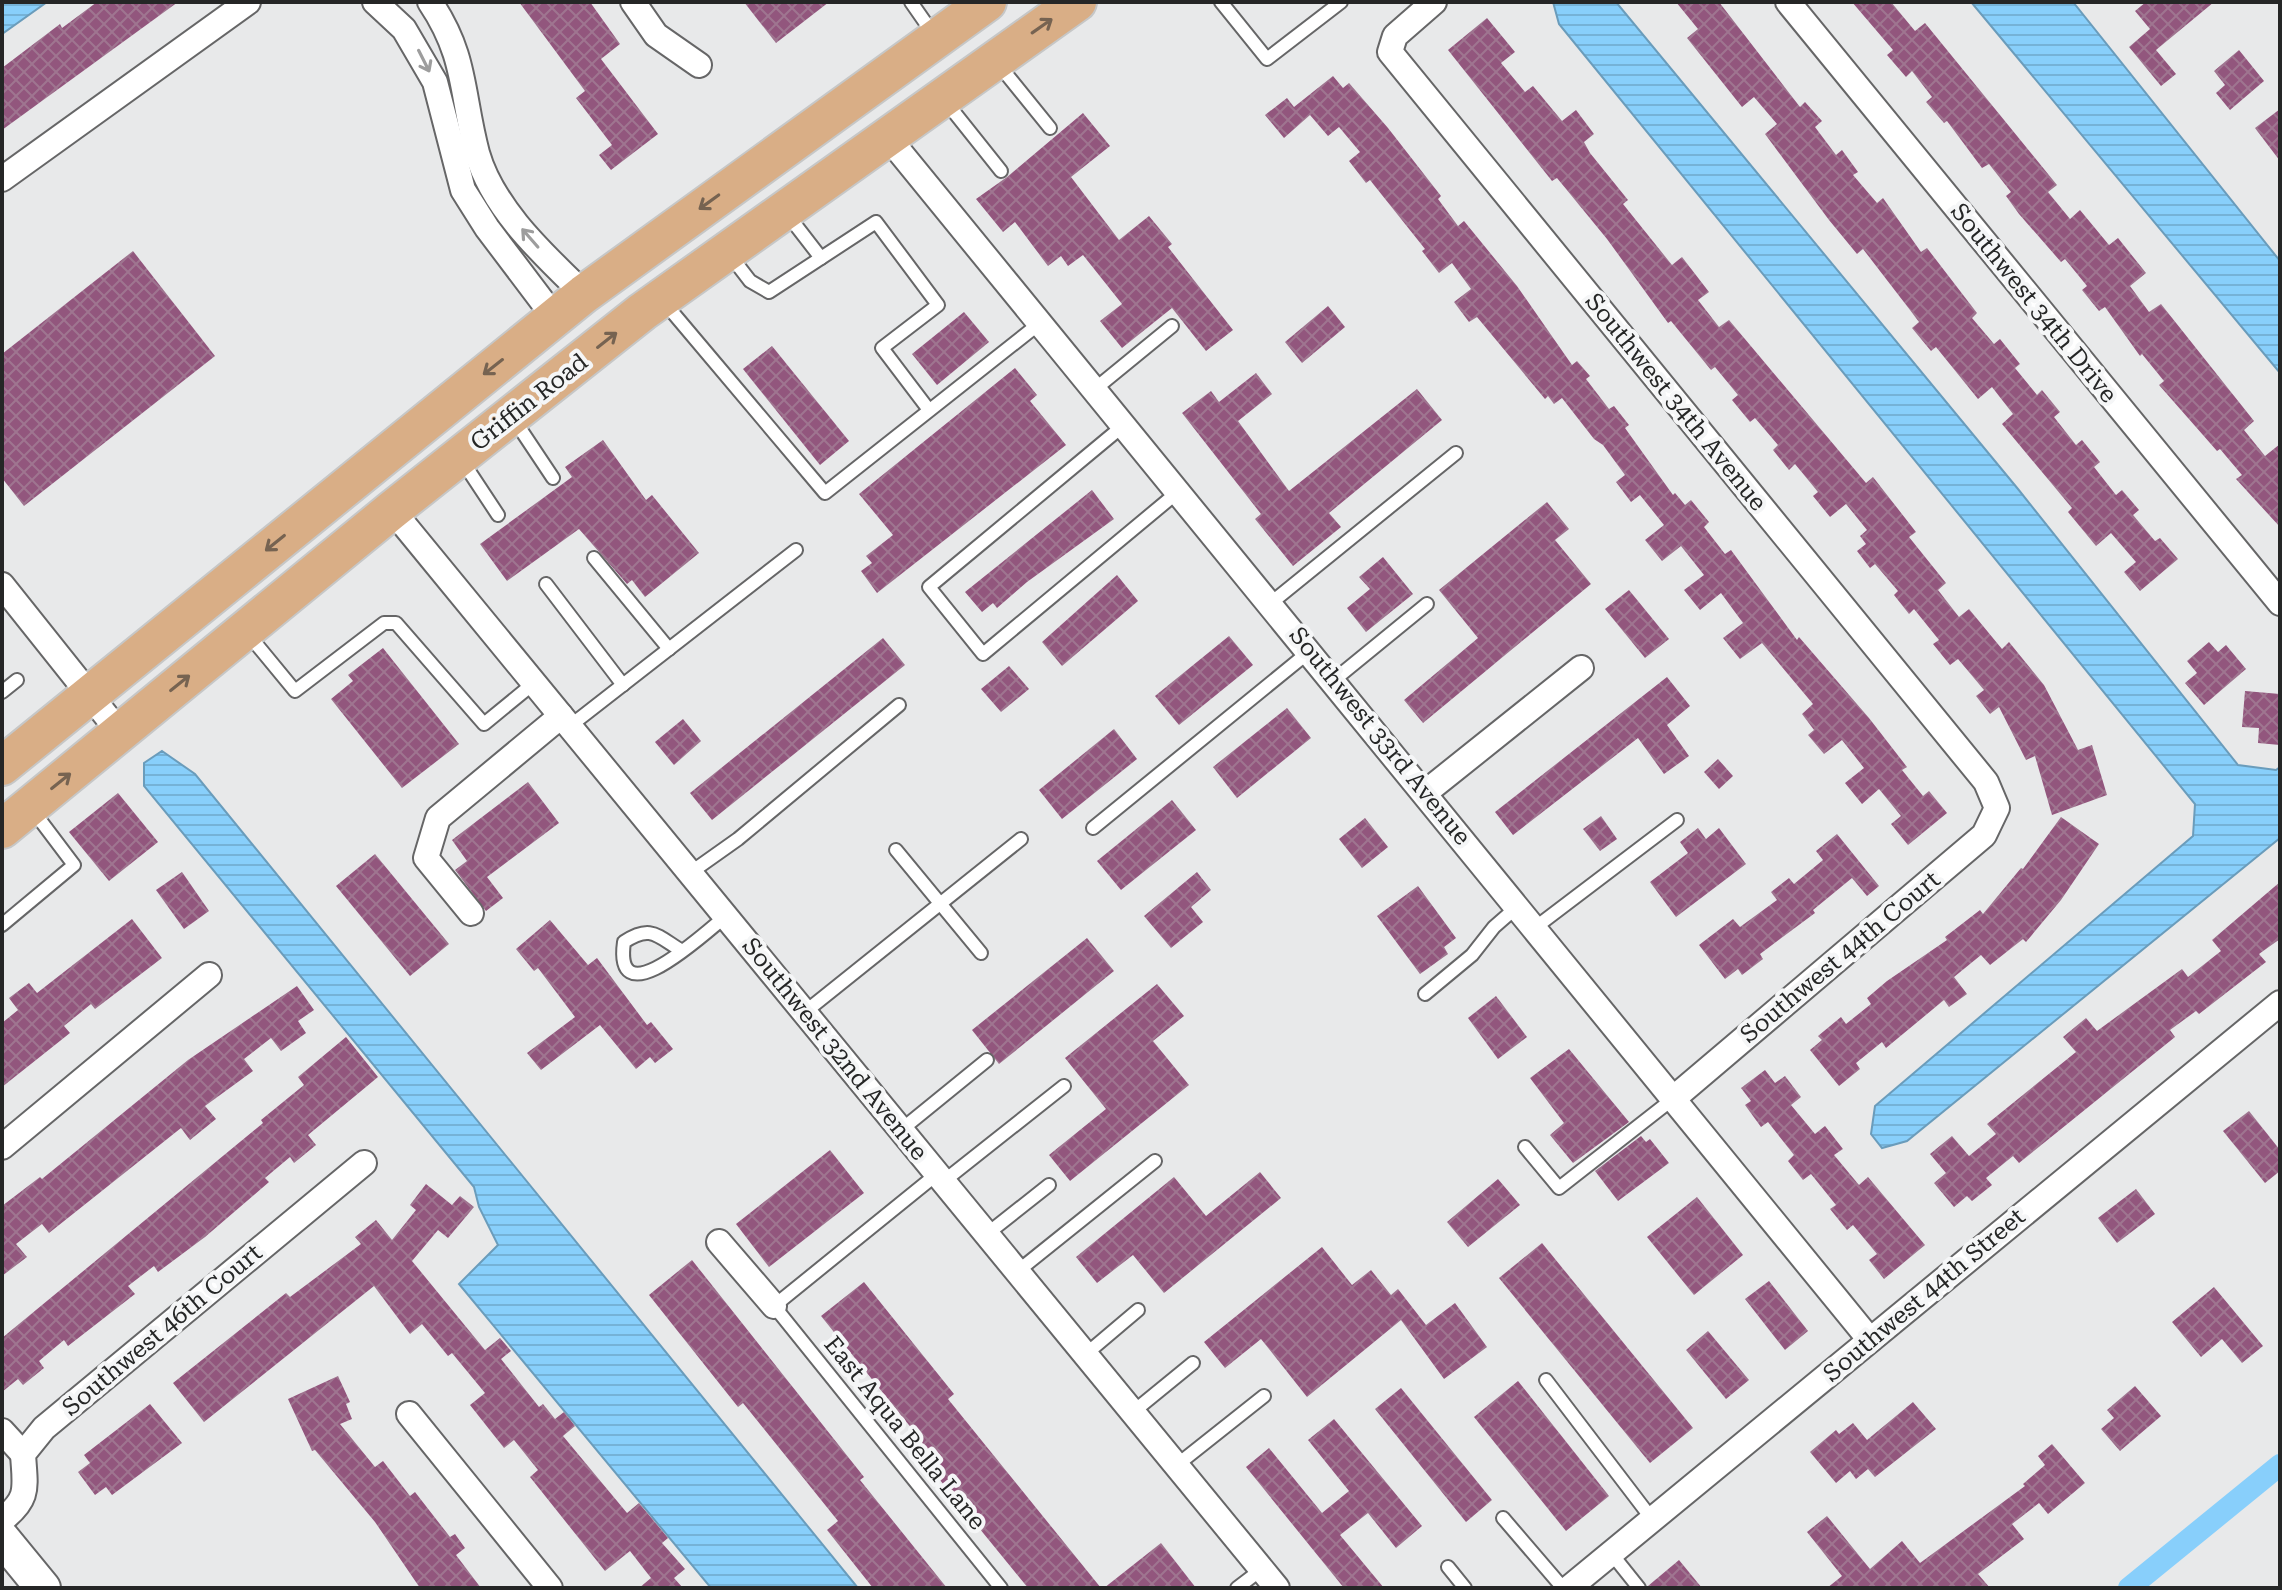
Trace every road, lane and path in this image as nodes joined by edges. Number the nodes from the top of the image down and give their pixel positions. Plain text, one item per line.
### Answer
1 (248, 2) edge
2 (375, 2) edge
3 (430, 2) edge
4 (633, 2) edge
5 (911, 2) edge
6 (987, 2) edge
7 (1077, 2) edge
8 (1221, 2) edge
9 (1341, 2) edge
10 (1434, 2) edge
11 (1788, 2) edge
12 (936, 37) junction
13 (994, 60) junction
14 (699, 65) dead end
15 (941, 97) junction
16 (839, 108) junction
17 (1050, 128) dead end
18 (886, 135) junction
19 (1001, 171) dead end
20 (2, 179) edge
21 (790, 204) junction
22 (726, 250) junction
23 (821, 258) junction
24 (584, 294) junction
25 (661, 299) junction
26 (555, 318) junction
27 (1040, 323) junction
28 (1172, 326) dead end
29 (1095, 389) junction
30 (457, 396) junction
31 (929, 410) junction
32 (512, 415) junction
33 (1124, 425) junction
34 (1456, 453) dead end
35 (459, 457) junction
36 (553, 478) dead end
37 (1179, 491) junction
38 (392, 510) junction
39 (498, 515) dead end
40 (796, 550) dead end
41 (594, 558) dead end
42 (546, 584) dead end
43 (2, 585) edge
44 (1271, 603) junction
45 (2280, 603) edge
46 (1427, 604) dead end
47 (245, 630) junction
48 (669, 649) junction
49 (1310, 651) junction
50 (1581, 668) dead end
51 (17, 680) dead end
52 (1334, 680) junction
53 (534, 683) junction
54 (623, 685) junction
55 (2, 692) edge
56 (88, 695) junction
57 (899, 705) dead end
58 (566, 721) junction
59 (120, 733) junction
60 (2, 766) edge
61 (1426, 792) junction
62 (1997, 808) joint
63 (16, 818) edge
64 (1677, 820) dead end
65 (1093, 828) dead end
66 (1021, 839) dead end
67 (896, 850) dead end
68 (690, 873) junction
69 (940, 904) junction
70 (1518, 906) junction
71 (471, 913) dead end
72 (726, 916) junction
73 (2, 925) edge
74 (1536, 927) junction
75 (682, 951) junction
76 (981, 953) dead end
77 (209, 975) dead end
78 (1425, 994) dead end
79 (2280, 1003) edge
80 (805, 1012) junction
81 (987, 1060) dead end
82 (1064, 1086) dead end
83 (1674, 1098) junction
84 (901, 1130) junction
85 (2, 1147) edge
86 (1525, 1147) dead end
87 (1155, 1161) dead end
88 (364, 1163) dead end
89 (940, 1178) junction
90 (1049, 1185) dead end
91 (987, 1234) junction
92 (719, 1242) dead end
93 (1018, 1271) junction
94 (774, 1306) junction
95 (1138, 1310) dead end
96 (1870, 1340) junction
97 (1086, 1354) junction
98 (1193, 1363) dead end
99 (1546, 1380) dead end
100 (1264, 1396) dead end
101 (1133, 1412) junction
102 (409, 1414) dead end
103 (2, 1431) edge
104 (23, 1454) junction
105 (1177, 1465) junction
106 (1503, 1518) dead end
107 (1652, 1519) junction
108 (2, 1520) edge
109 (2, 1538) edge
110 (1611, 1553) junction
111 (1448, 1567) dead end
112 (1262, 1569) junction
113 (43, 1588) edge
114 (550, 1588) edge
115 (1001, 1588) edge
116 (1237, 1588) edge
117 (1277, 1588) edge
118 (1465, 1588) edge
119 (1566, 1588) edge
120 (1639, 1588) edge

1 - 20 street
2 -> 26 street
24 -> 3 street
4 - 14 street
5 - 12 lane
6 - 12 main road, Griffin Road
13 -> 7 main road, Griffin Road
8 - 9 lane
10 - 62 street, Southwest 34th Avenue
11 - 45 street, Southwest 34th Drive
12 - 16 main road, Griffin Road
12 - 18 main road
13 - 15 main road, Griffin Road
13 - 17 lane
15 - 18 main road, Griffin Road
15 - 19 lane
16 - 21 main road
16 -> 24 main road, Griffin Road
18 - 21 main road, Griffin Road
18 - 27 street, Southwest 33rd Avenue
21 - 22 main road, Griffin Road
21 - 23 lane
22 - 23 lane
22 - 25 main road, Griffin Road
23 - 31 lane
24 - 26 main road, Griffin Road
25 - 31 lane
32 -> 25 main road, Griffin Road
26 -> 30 main road, Griffin Road
27 - 29 street, Southwest 33rd Avenue
27 - 31 lane
28 - 29 lane
29 - 33 street, Southwest 33rd Avenue
30 - 38 main road
30 -> 56 main road, Griffin Road
32 - 35 main road, Griffin Road
32 - 36 lane
33 - 37 street, Southwest 33rd Avenue
33 - 37 lane
34 - 44 lane
35 - 38 main road, Griffin Road
35 - 39 lane
37 - 44 street, Southwest 33rd Avenue
38 - 47 main road, Griffin Road
38 - 53 street, Southwest 32nd Avenue
40 - 48 lane
41 - 48 lane
42 - 54 lane
43 - 56 street
44 - 49 street, Southwest 33rd Avenue
46 - 52 lane
47 - 53 lane
59 -> 47 main road, Griffin Road
48 - 54 lane
49 - 52 street, Southwest 33rd Avenue
49 - 65 lane
50 - 61 street
51 - 55 lane
52 - 61 street, Southwest 33rd Avenue
53 - 58 street, Southwest 32nd Avenue
54 - 58 lane
56 - 59 street
56 - 60 main road, Griffin Road
57 - 68 lane
58 - 68 street, Southwest 32nd Avenue
58 - 71 street
63 -> 59 main road, Griffin Road
61 - 70 street, Southwest 33rd Avenue
62 - 83 street, Southwest 44th Court
63 - 73 lane
64 - 74 lane
66 - 69 lane
67 - 69 lane
68 - 72 street, Southwest 32nd Avenue
69 - 76 lane
69 - 80 lane
70 - 74 street, Southwest 33rd Avenue
70 - 78 lane
72 - 75 lane
72 - 80 street, Southwest 32nd Avenue
74 - 83 street, Southwest 33rd Avenue
75 - 75 lane
77 - 85 street
79 - 96 street, Southwest 44th Street
80 - 84 street, Southwest 32nd Avenue
81 - 84 lane
82 - 89 lane
83 - 86 lane
83 - 96 street, Southwest 33rd Avenue
84 - 89 street, Southwest 32nd Avenue
87 - 93 lane
88 - 104 street, Southwest 46th Court
89 - 91 street, Southwest 32nd Avenue
89 - 94 lane
90 - 91 lane
91 - 93 street, Southwest 32nd Avenue
92 - 94 street
93 - 97 street, Southwest 32nd Avenue
94 - 115 lane, East Aqua Bella Lane
95 - 97 lane
96 - 107 street, Southwest 44th Street
97 - 101 street, Southwest 32nd Avenue
98 - 101 lane
99 - 107 lane
100 - 105 lane
101 - 105 street, Southwest 32nd Avenue
102 - 114 street
103 - 104 street
104 - 108 street
105 - 112 street, Southwest 32nd Avenue
106 - 119 lane
107 - 110 street, Southwest 44th Street
109 - 113 main road
110 - 119 street, Southwest 44th Street
110 - 120 lane
111 - 118 lane
112 - 116 lane
112 - 117 street, Southwest 32nd Avenue

